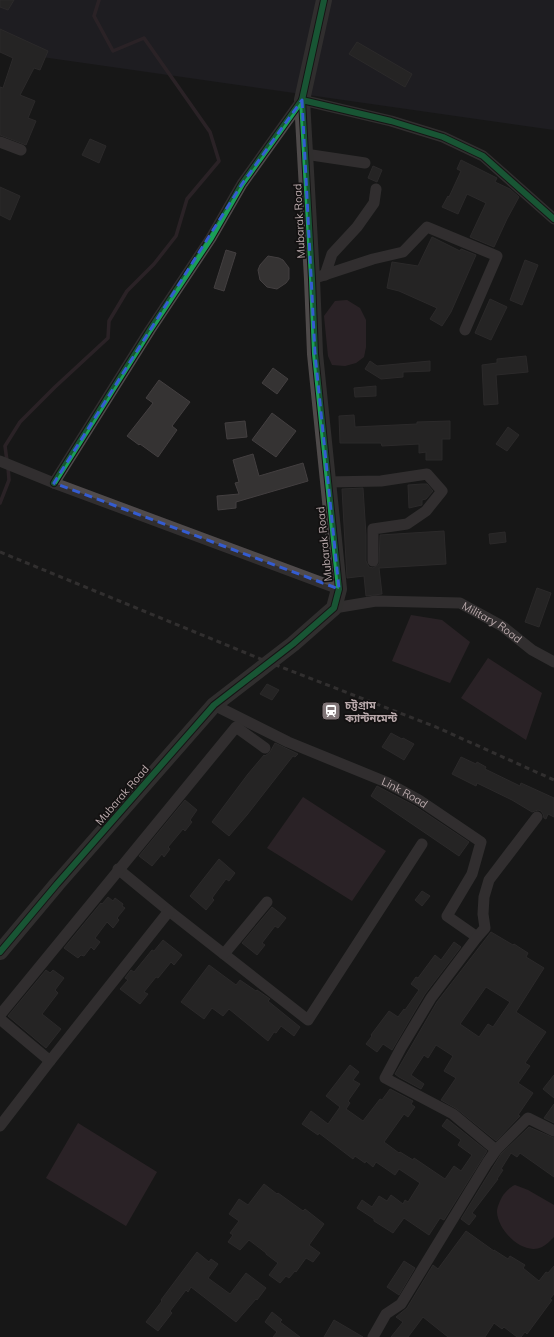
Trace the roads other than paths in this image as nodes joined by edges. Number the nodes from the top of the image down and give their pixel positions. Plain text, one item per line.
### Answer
1 (324, 0) edge
2 (302, 100) junction
3 (0, 142) edge
4 (21, 150) dead end
5 (305, 154) junction
6 (365, 163) dead end
7 (376, 189) dead end
8 (554, 219) edge
9 (318, 277) junction
10 (465, 330) dead end
11 (0, 461) edge
12 (327, 482) junction
13 (54, 483) junction
14 (373, 561) dead end
15 (339, 589) junction
16 (334, 608) junction
17 (554, 662) edge
18 (214, 705) junction
19 (265, 748) dead end
20 (537, 817) dead end
21 (422, 844) dead end
22 (118, 869) junction
23 (267, 902) dead end
24 (168, 910) junction
25 (477, 937) junction
26 (0, 952) edge
27 (224, 954) junction
28 (0, 1015) edge
29 (0, 1019) edge
30 (50, 1061) junction
31 (0, 1126) edge
32 (554, 1131) edge
33 (496, 1150) junction
34 (373, 1337) edge

1 - 2 street, Mubarak Road
2 - 5 street, Mubarak Road
2 - 8 street
2 - 13 street
3 - 4 street
5 - 6 street
5 - 9 street, Mubarak Road
7 - 9 street
9 - 10 street
9 - 12 street, Mubarak Road
11 - 13 street
12 - 14 street
12 - 15 street, Mubarak Road
13 - 15 street
15 - 16 street, Mubarak Road
16 - 17 street, Military Road
16 - 18 street, Mubarak Road
18 - 25 street, Link Road
18 - 26 street, Mubarak Road
19 - 22 street
20 - 25 street
21 - 27 street
22 - 24 street
22 - 28 street
23 - 27 street
24 - 27 street
24 - 30 street
25 - 33 street
29 - 30 street
30 - 31 street
32 - 33 street
33 - 34 street

